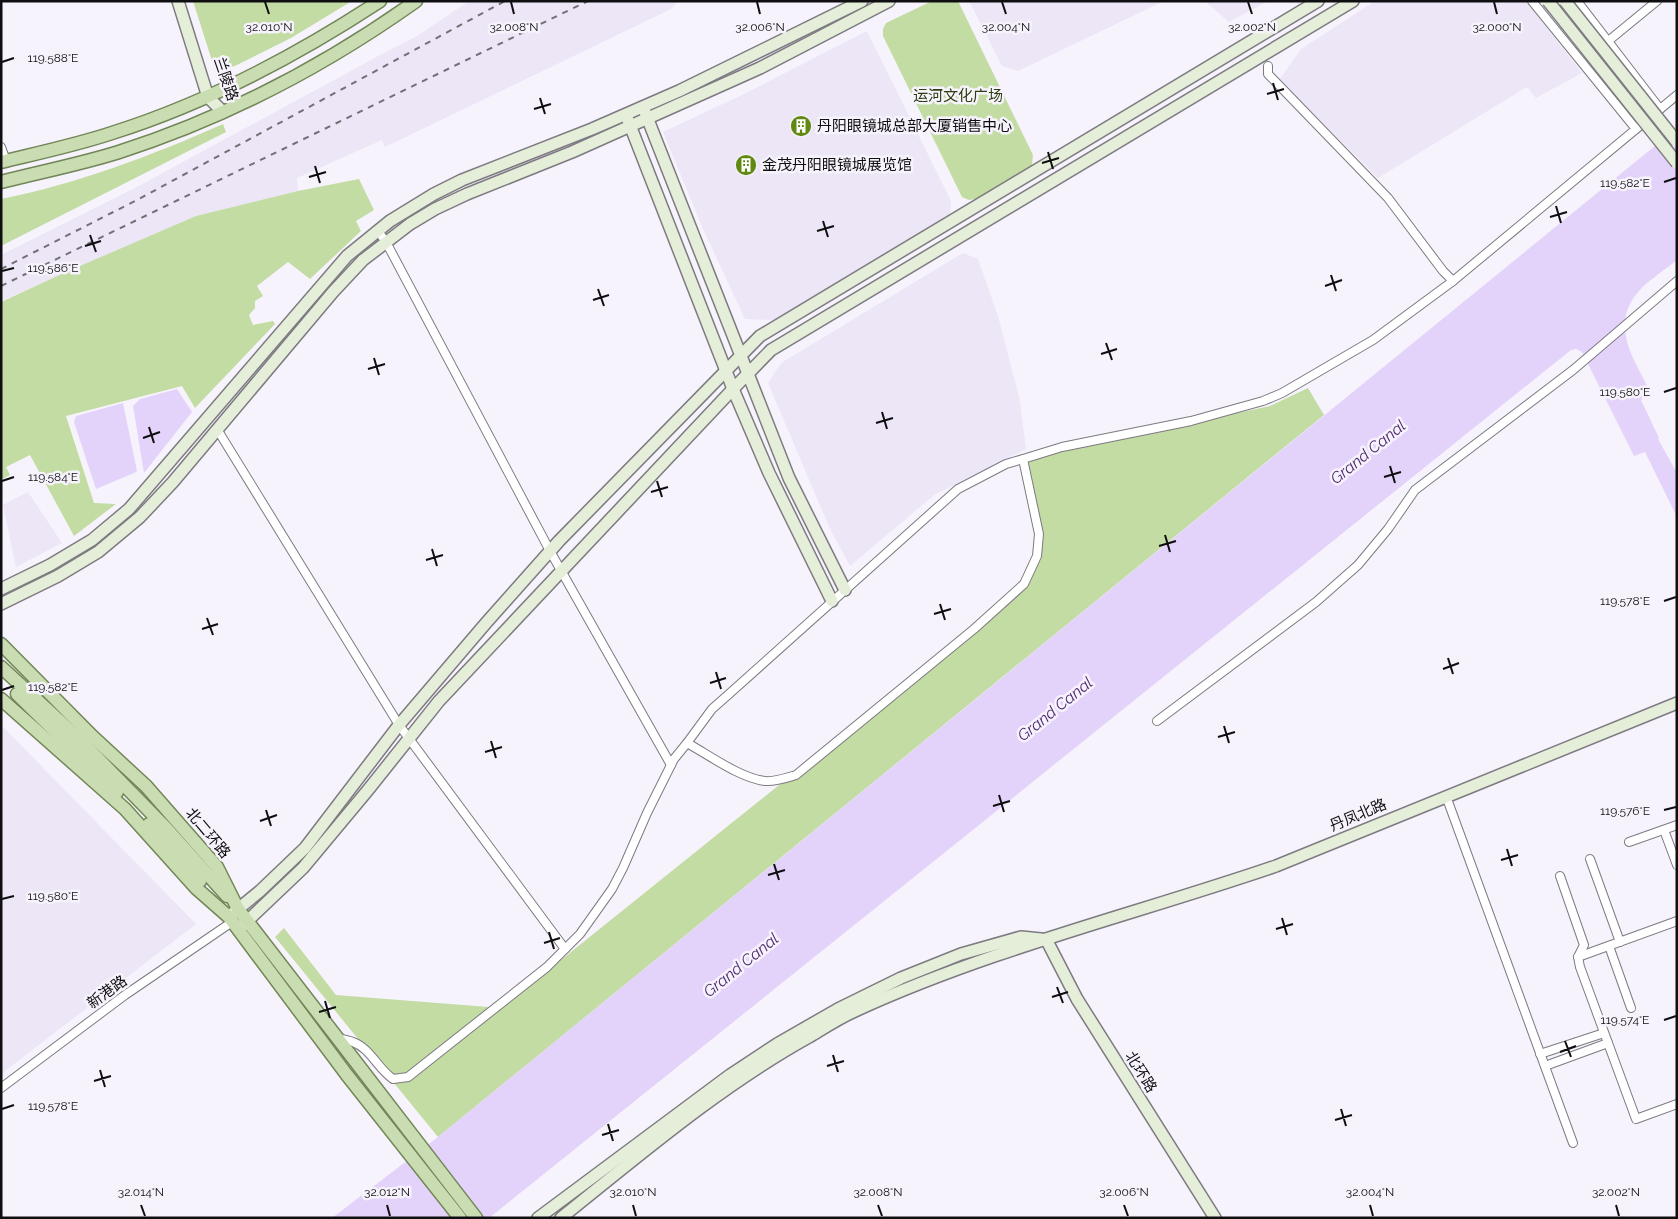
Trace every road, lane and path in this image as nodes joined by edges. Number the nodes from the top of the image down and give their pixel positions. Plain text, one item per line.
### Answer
1 (178, 1) edge
2 (186, 1) edge
3 (380, 1) edge
4 (416, 1) edge
5 (862, 1) edge
6 (889, 1) edge
7 (1318, 1) edge
8 (1353, 1) edge
9 (1532, 1) edge
10 (1548, 1) edge
11 (1565, 1) edge
12 (1577, 1) edge
13 (1657, 1) edge
14 (1608, 42) junction
15 (1268, 66) dead end
16 (1677, 95) edge
17 (211, 96) junction
18 (643, 106) junction
19 (1660, 109) junction
20 (223, 112) junction
21 (626, 114) junction
22 (648, 118) junction
23 (631, 126) junction
24 (1636, 129) junction
25 (1677, 142) edge
26 (1, 147) edge
27 (3, 162) edge
28 (1677, 163) edge
29 (1, 182) edge
30 (378, 231) junction
31 (386, 242) junction
32 (1453, 281) junction
33 (1677, 281) edge
34 (740, 357) junction
35 (726, 372) junction
36 (747, 374) junction
37 (733, 388) junction
38 (217, 429) junction
39 (1023, 458) junction
40 (550, 551) junction
41 (562, 571) junction
42 (1, 589) edge
43 (845, 590) junction
44 (832, 601) junction
45 (1, 604) edge
46 (1, 644) edge
47 (1, 667) edge
48 (1, 678) edge
49 (1, 699) edge
50 (1677, 703) edge
51 (1157, 721) dead end
52 (399, 725) junction
53 (410, 738) junction
54 (687, 743) junction
55 (671, 765) junction
56 (1446, 796) junction
57 (1677, 825) edge
58 (1664, 830) junction
59 (1629, 842) dead end
60 (1590, 859) dead end
61 (1677, 865) edge
62 (1560, 876) dead end
63 (234, 920) junction
64 (248, 921) junction
65 (1677, 921) edge
66 (1046, 939) junction
67 (1620, 942) junction
68 (1609, 946) junction
69 (565, 949) junction
70 (1578, 957) junction
71 (1631, 1008) dead end
72 (1604, 1033) junction
73 (337, 1038) junction
74 (1608, 1043) junction
75 (1540, 1054) junction
76 (1545, 1066) junction
77 (1, 1088) edge
78 (1677, 1104) edge
79 (1573, 1143) dead end
80 (460, 1218) edge
81 (476, 1218) edge
82 (538, 1218) edge
83 (561, 1218) edge
84 (1215, 1218) edge

1 - 17 street, 兰陵路
2 - 17 street, 兰陵路
3 - 17 main road
4 - 20 main road
5 - 18 street
6 - 22 street
7 - 34 street
8 - 36 street
9 - 24 street
10 - 28 street, bridge
11 - 25 street, bridge
12 - 14 street
13 - 14 street
14 - 19 street
15 - 32 street
16 - 19 street
17 - 20 street, 兰陵路
17 - 27 main road
18 - 21 street
18 - 22 street
19 - 24 street
20 - 29 main road
21 - 23 street
21 - 30 street
22 - 23 street
22 - 34 street
23 - 31 street
23 - 35 street
24 - 32 street
26 - 27 street
30 - 31 street
30 - 42 street
31 - 38 street
31 - 40 street
32 - 39 street
33 - 51 street
34 - 35 street
34 - 36 street
35 - 37 street
35 - 40 street
36 - 37 street
36 - 43 street
37 - 41 street
37 - 44 street
38 - 45 street
38 - 52 street
39 - 43 street
39 - 54 street
40 - 41 street
40 - 52 street
41 - 53 street
41 - 55 street
43 - 44 street
44 - 54 street
46 - 63 main road, 北二环路
47 - 63 main road
48 - 63 main road
49 - 63 main road, 北二环路
50 - 56 street, 丹凤北路
52 - 53 street
52 - 63 street
53 - 64 street
53 - 69 street
54 - 55 street
55 - 69 street
56 - 66 street, 丹凤北路
56 - 75 street
57 - 58 street
58 - 59 street
58 - 61 street
60 - 67 street
62 - 70 street
63 - 64 main road, 北二环路
63 - 77 street, 新港路
63 - 80 main road, 北二环路
64 - 73 main road, 北二环路
65 - 67 street
66 - 82 street
66 - 83 street, 丹凤北路
66 - 84 street, 北环路
67 - 68 street
68 - 70 street
68 - 71 street
69 - 73 street
70 - 72 street
72 - 74 street
72 - 75 street
73 - 81 main road, 北二环路
74 - 76 street
74 - 78 street
75 - 76 street
76 - 79 street

